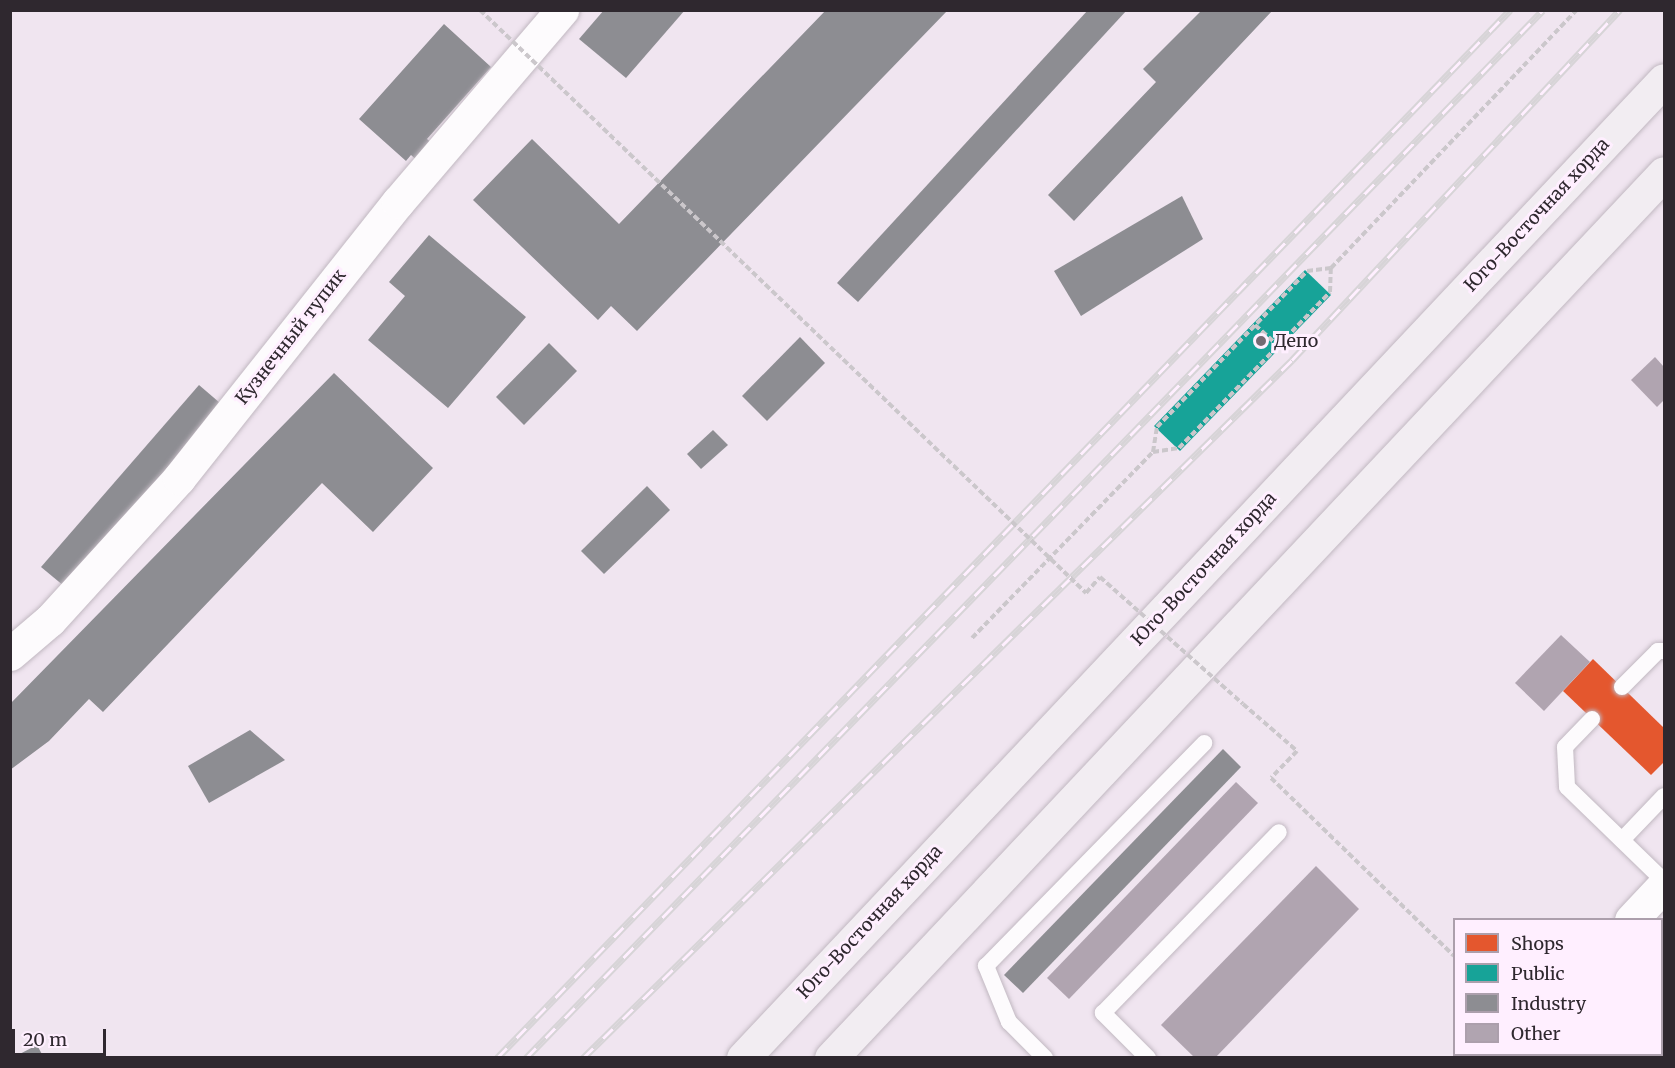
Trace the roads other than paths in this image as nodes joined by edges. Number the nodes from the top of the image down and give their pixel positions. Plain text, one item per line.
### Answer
1 (562, 10) edge
2 (1665, 80) edge
3 (1665, 173) edge
4 (1665, 651) edge
5 (10, 654) edge
6 (1622, 687) dead end
7 (1592, 719) dead end
8 (1204, 743) dead end
9 (1665, 796) edge
10 (1279, 832) dead end
11 (1622, 840) junction
12 (1665, 883) edge
13 (1633, 918) edge
14 (743, 1058) edge
15 (831, 1058) edge
16 (1045, 1058) edge
17 (1148, 1058) edge

1 - 5 street, Кузнечный тупик
2 - 14 main road, Юго-Восточная хорда
3 - 15 main road
4 - 6 lane
7 - 11 lane
8 - 16 lane
9 - 11 lane
10 - 17 lane
11 - 12 lane
12 - 13 street

